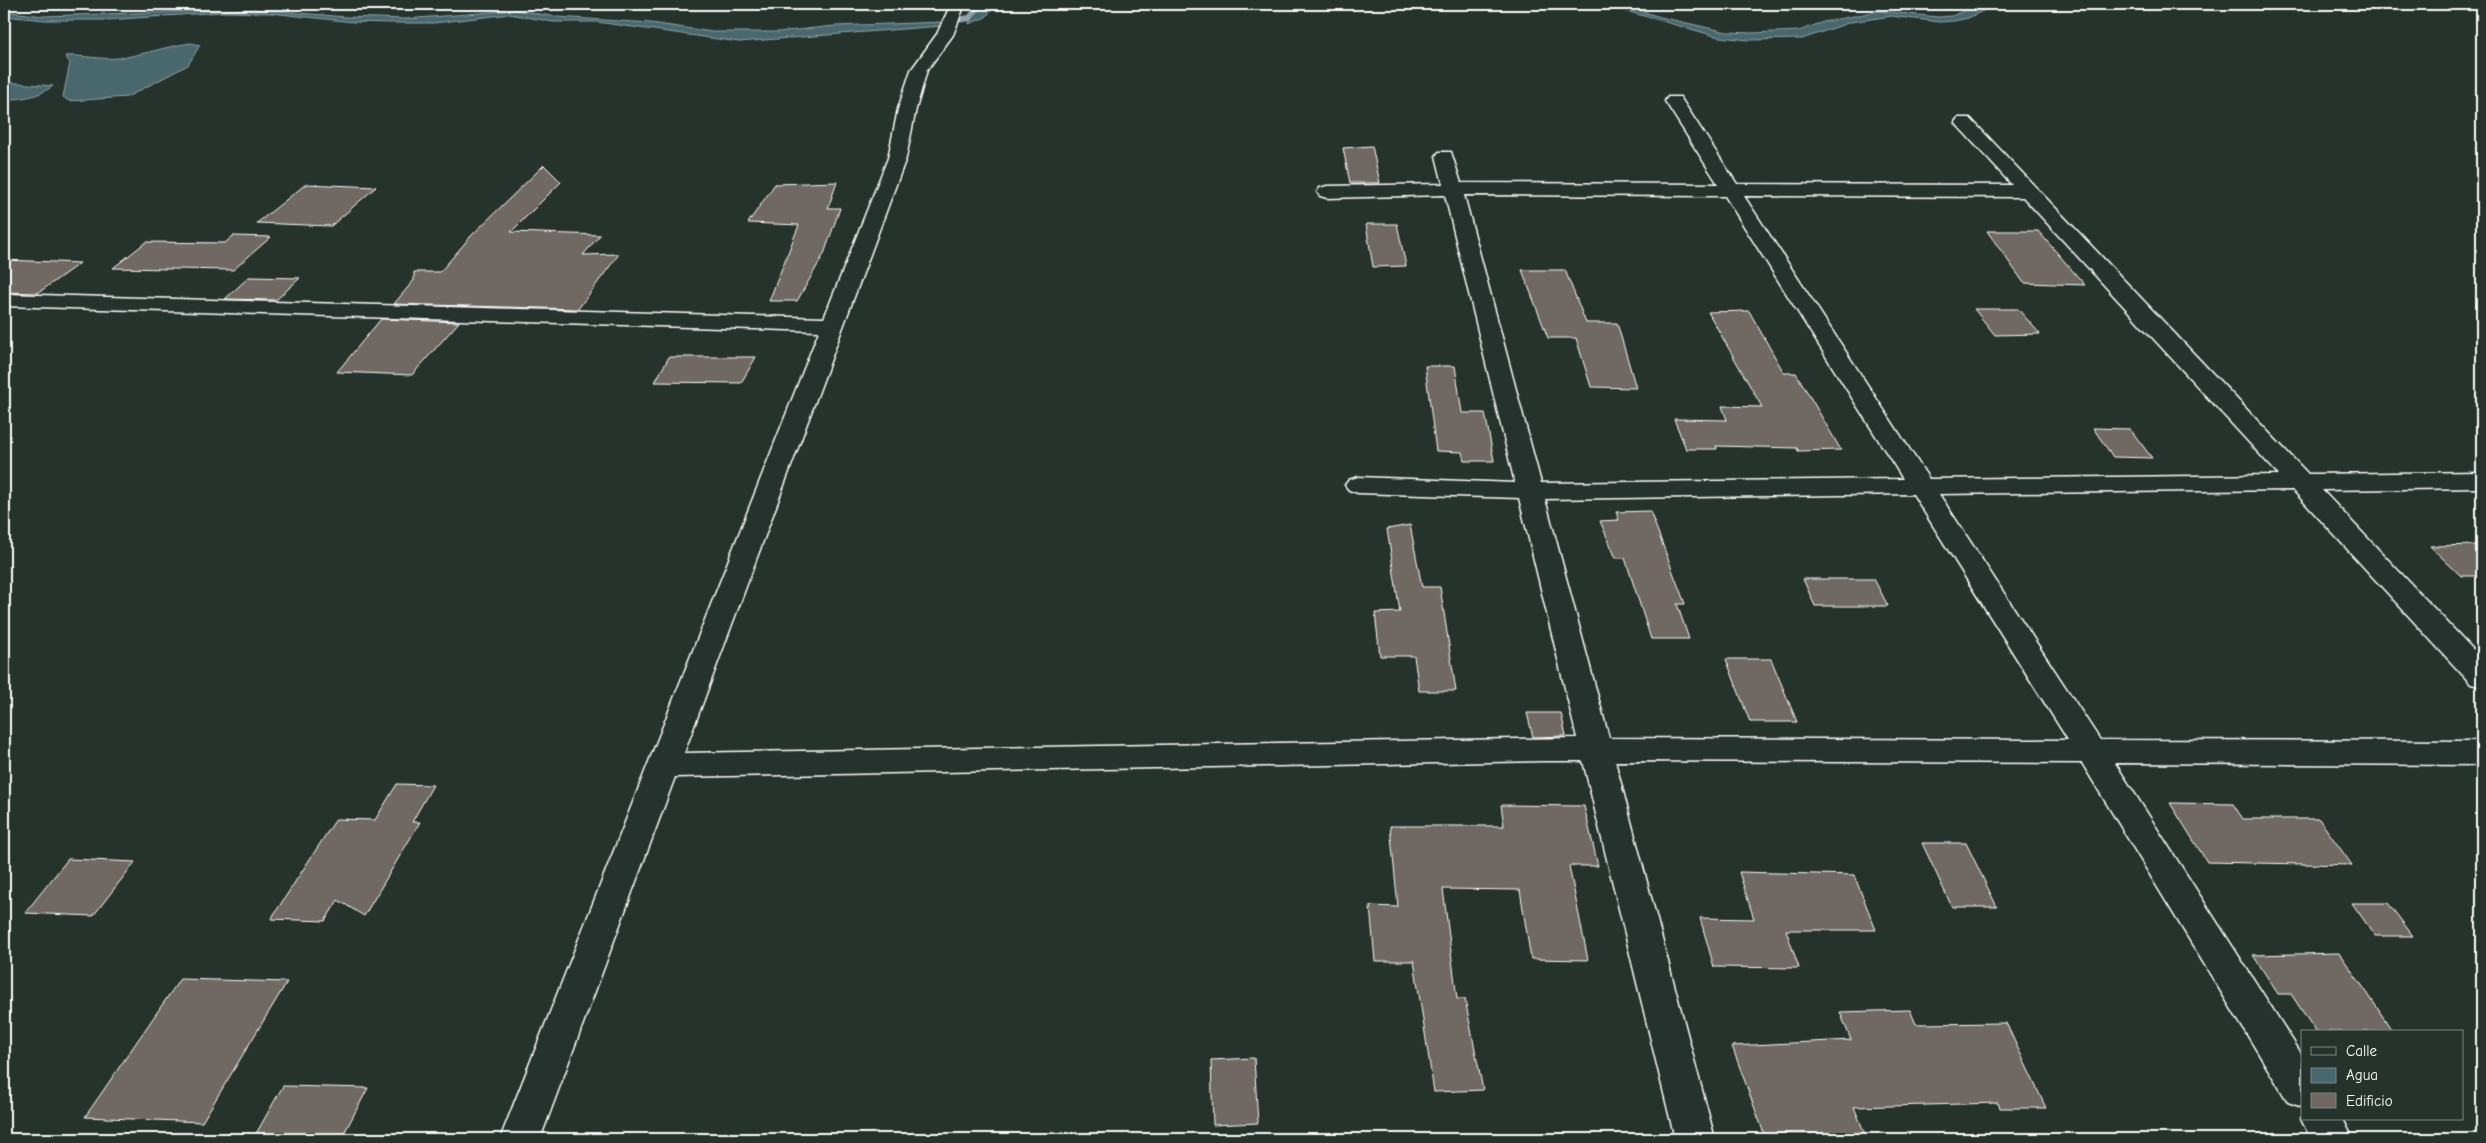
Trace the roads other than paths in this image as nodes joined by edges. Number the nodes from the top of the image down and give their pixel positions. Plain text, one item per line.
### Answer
1 (953, 17) edge
2 (1674, 101) dead end
3 (1964, 122) dead end
4 (1445, 156) dead end
5 (1453, 188) junction
6 (1731, 190) junction
7 (2028, 191) junction
8 (1327, 192) dead end
9 (4, 300) edge
10 (831, 326) junction
11 (2482, 480) edge
12 (2300, 482) junction
13 (1358, 485) dead end
14 (1920, 486) junction
15 (1530, 490) junction
16 (2482, 677) edge
17 (1596, 750) junction
18 (2091, 751) junction
19 (2482, 753) edge
20 (662, 765) junction
21 (2301, 1088) edge
22 (2322, 1120) edge
23 (520, 1139) edge
24 (1695, 1139) edge
25 (2333, 1139) edge

1 - 10 street
2 - 6 street
3 - 7 street
4 - 5 street
5 - 6 street
5 - 8 street
5 - 15 street
6 - 7 street
6 - 14 street
7 - 12 street
9 - 10 street
10 - 20 street
11 - 12 street
12 - 14 street
12 - 16 street
13 - 15 street
14 - 15 street
14 - 18 street
15 - 17 street
17 - 18 street
17 - 20 street
17 - 24 street
18 - 19 street
18 - 21 street
20 - 23 street
22 - 25 street

